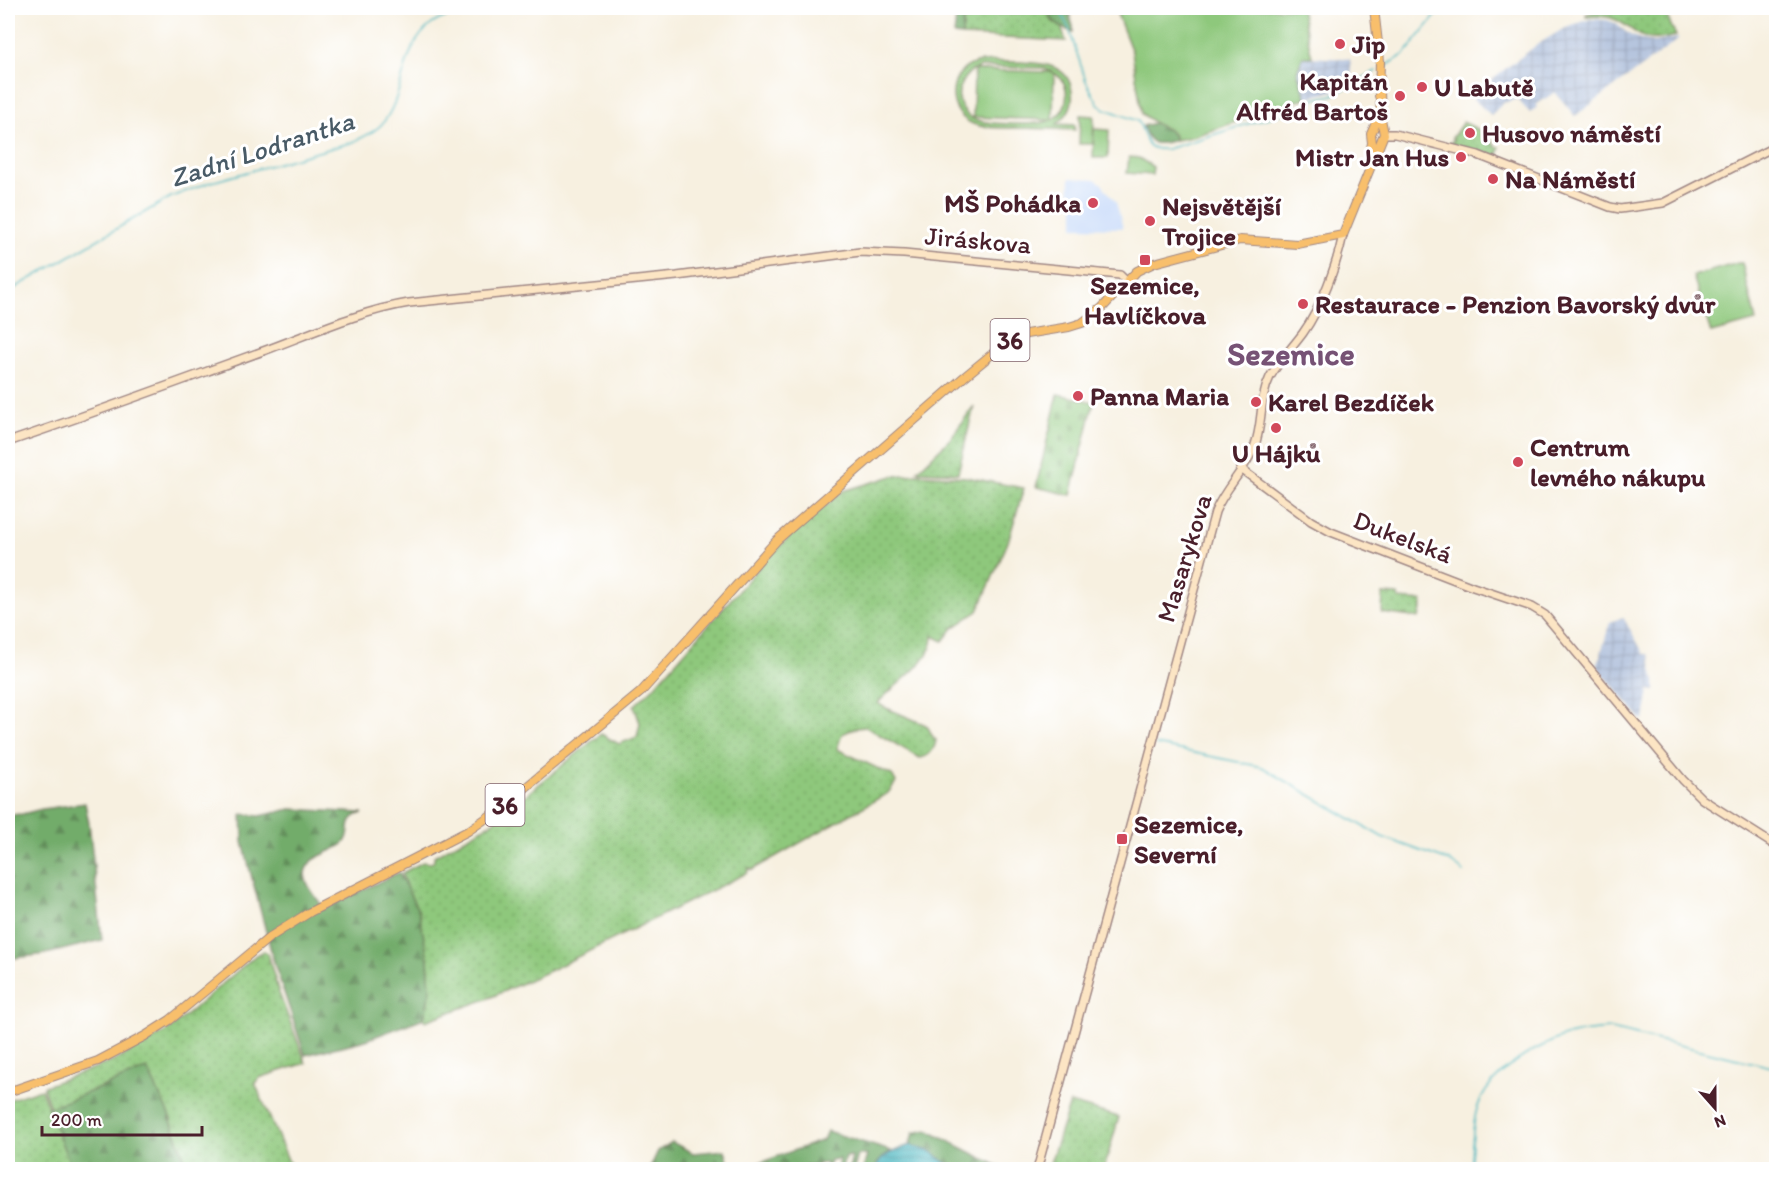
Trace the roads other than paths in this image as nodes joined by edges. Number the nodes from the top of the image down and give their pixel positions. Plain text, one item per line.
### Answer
1 (1374, 8) edge
2 (1380, 91) junction
3 (1373, 129) junction
4 (1383, 133) junction
5 (1372, 138) junction
6 (1776, 146) edge
7 (1367, 174) junction
8 (1343, 235) junction
9 (1126, 281) junction
10 (8, 442) edge
11 (1241, 469) junction
12 (1776, 846) edge
13 (8, 1092) edge
14 (1037, 1170) edge

1 - 2 main road
2 - 3 main road
2 - 4 main road
3 - 4 main road
3 - 5 main road
4 - 5 main road
4 - 6 street
4 - 7 main road, Masarykova
5 - 7 main road, Masarykova
7 - 8 main road, Masarykova
8 - 9 main road, 36
8 - 11 street, Masarykova
9 - 10 street, Jiráskova
9 - 13 main road, 36
11 - 12 street, Dukelská
11 - 14 street, Masarykova

